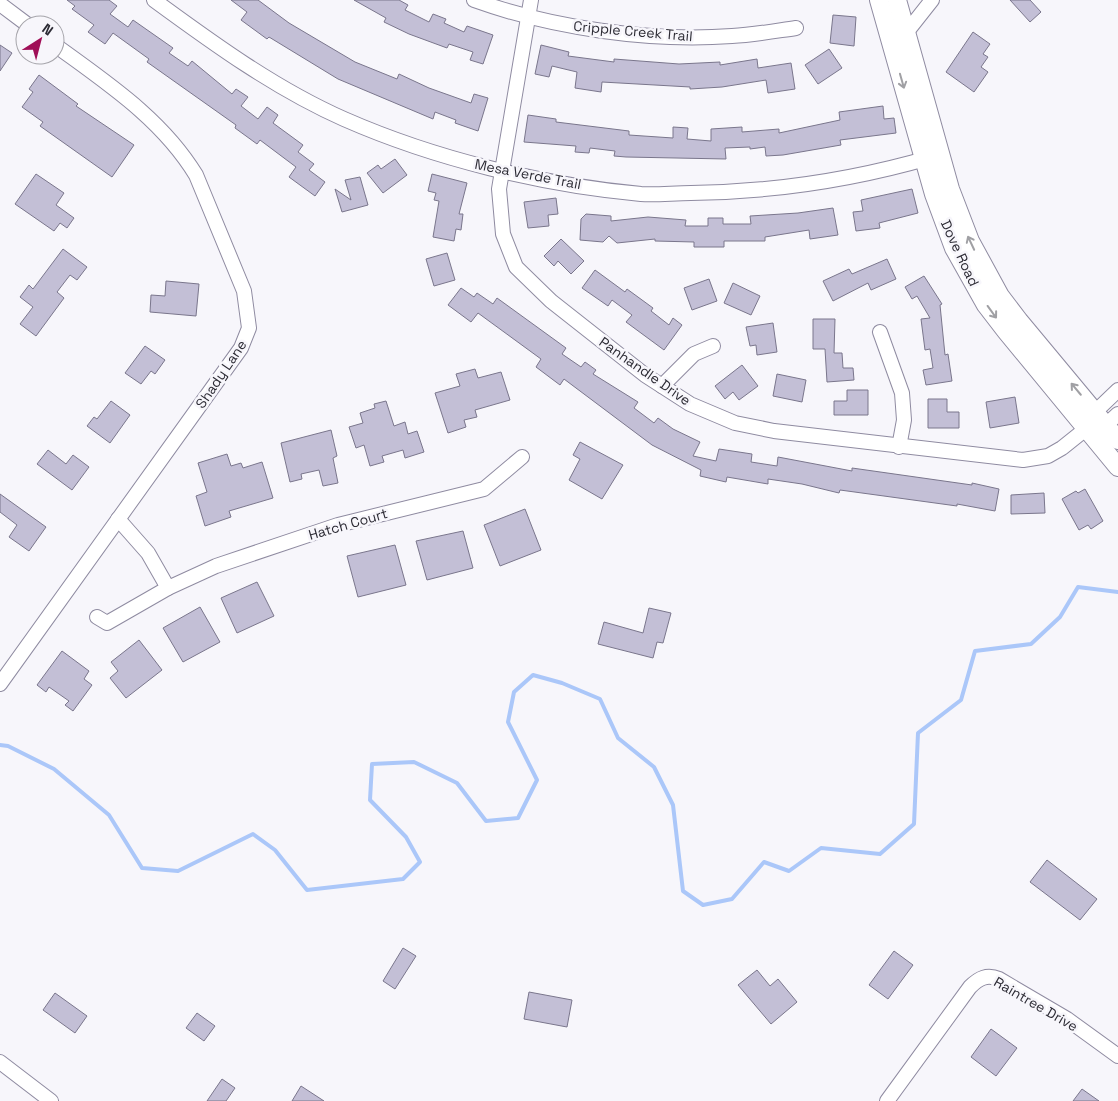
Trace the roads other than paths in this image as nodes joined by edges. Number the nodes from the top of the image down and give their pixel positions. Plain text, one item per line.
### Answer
1 (154, 0) edge
2 (474, 0) edge
3 (531, 0) edge
4 (879, 0) edge
5 (897, 0) edge
6 (932, 0) edge
7 (0, 4) edge
8 (15, 15) edge
9 (528, 16) junction
10 (796, 28) dead end
11 (906, 33) junction
12 (893, 49) junction
13 (65, 53) edge
14 (932, 157) junction
15 (500, 169) junction
16 (880, 332) dead end
17 (713, 346) dead end
18 (662, 386) junction
19 (1118, 390) edge
20 (1106, 417) edge
21 (1087, 428) junction
22 (1118, 440) edge
23 (899, 447) junction
24 (522, 457) dead end
25 (1118, 467) edge
26 (118, 519) junction
27 (168, 588) junction
28 (97, 617) dead end
29 (0, 684) edge
30 (1118, 1056) edge
31 (0, 1062) edge
32 (50, 1101) edge
33 (887, 1101) edge

1 - 15 street, Mesa Verde Trail
2 - 9 street, Cripple Creek Trail
3 - 9 street, Panhandle Drive
4 - 12 main road, Dove Road
5 - 11 main road, Dove Road
6 - 11 street
7 - 8 street
9 - 10 street, Cripple Creek Trail
9 - 15 street, Panhandle Drive
11 - 12 street
11 - 14 main road, Dove Road
12 -> 14 main road, Dove Road
13 - 26 street, Shady Lane
14 - 15 street, Mesa Verde Trail
20 -> 14 main road, Dove Road
14 -> 21 main road, Dove Road
15 - 18 street, Panhandle Drive
16 - 23 street
17 - 18 street
18 - 23 street, Panhandle Drive
19 - 20 street
20 - 21 street
20 - 22 main road, Dove Road
21 - 23 street, Panhandle Drive
21 - 25 main road, Dove Road
24 - 27 street, Hatch Court
26 - 27 street
26 - 29 street, Shady Lane
27 - 28 street, Hatch Court
30 - 33 street, Raintree Drive
31 - 32 street

